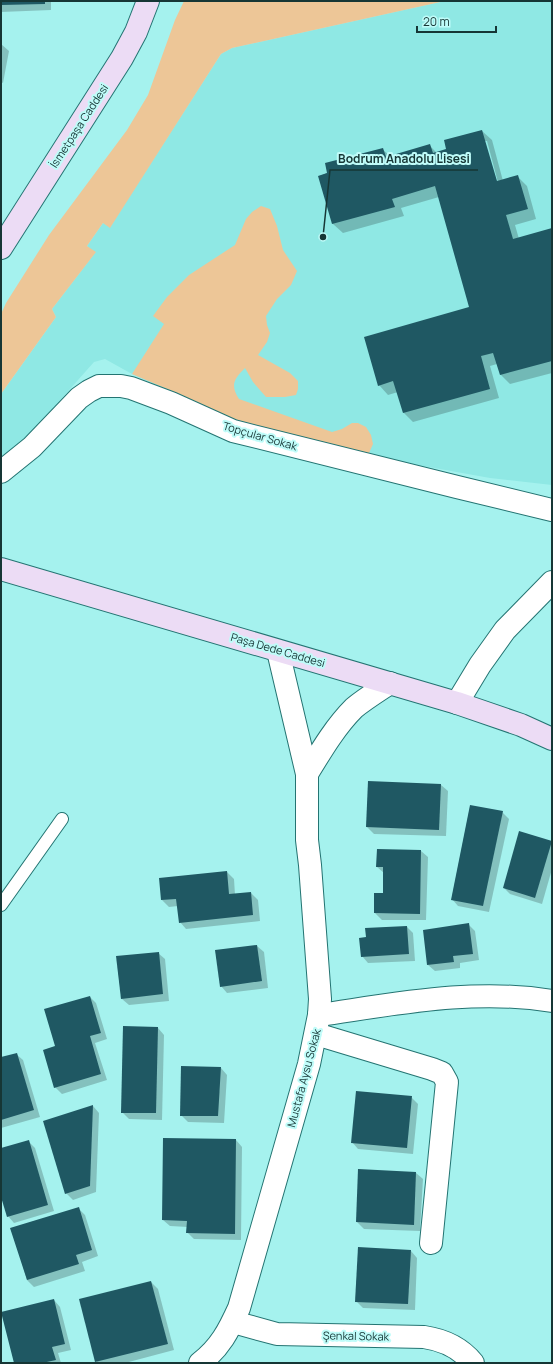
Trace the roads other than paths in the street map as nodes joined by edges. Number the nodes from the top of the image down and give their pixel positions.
1 (148, 1) edge
2 (1, 248) edge
3 (1, 472) edge
4 (552, 510) edge
5 (1, 569) edge
6 (552, 582) edge
7 (278, 650) junction
8 (390, 683) junction
9 (457, 702) junction
10 (552, 739) edge
11 (307, 774) junction
12 (62, 819) dead end
13 (1, 905) edge
14 (552, 1001) edge
15 (318, 1025) junction
16 (431, 1244) dead end
17 (233, 1322) junction
18 (207, 1360) edge
19 (473, 1363) edge

1 - 2 street, İsmetpaşa Caddesi
3 - 4 street, Topçular Sokak
5 - 7 street, Paşa Dede Caddesi
6 - 9 street
7 - 8 street, Paşa Dede Caddesi
7 - 11 street, Mustafa Aysu Sokak
8 - 9 street, Paşa Dede Caddesi
8 - 11 street
9 - 10 street, Paşa Dede Caddesi
11 - 15 street, Mustafa Aysu Sokak
12 - 13 lane
14 - 15 street
15 - 16 street
15 - 17 street, Mustafa Aysu Sokak
17 - 18 street, Mustafa Aysu Sokak
17 - 19 street, Şenkal Sokak

